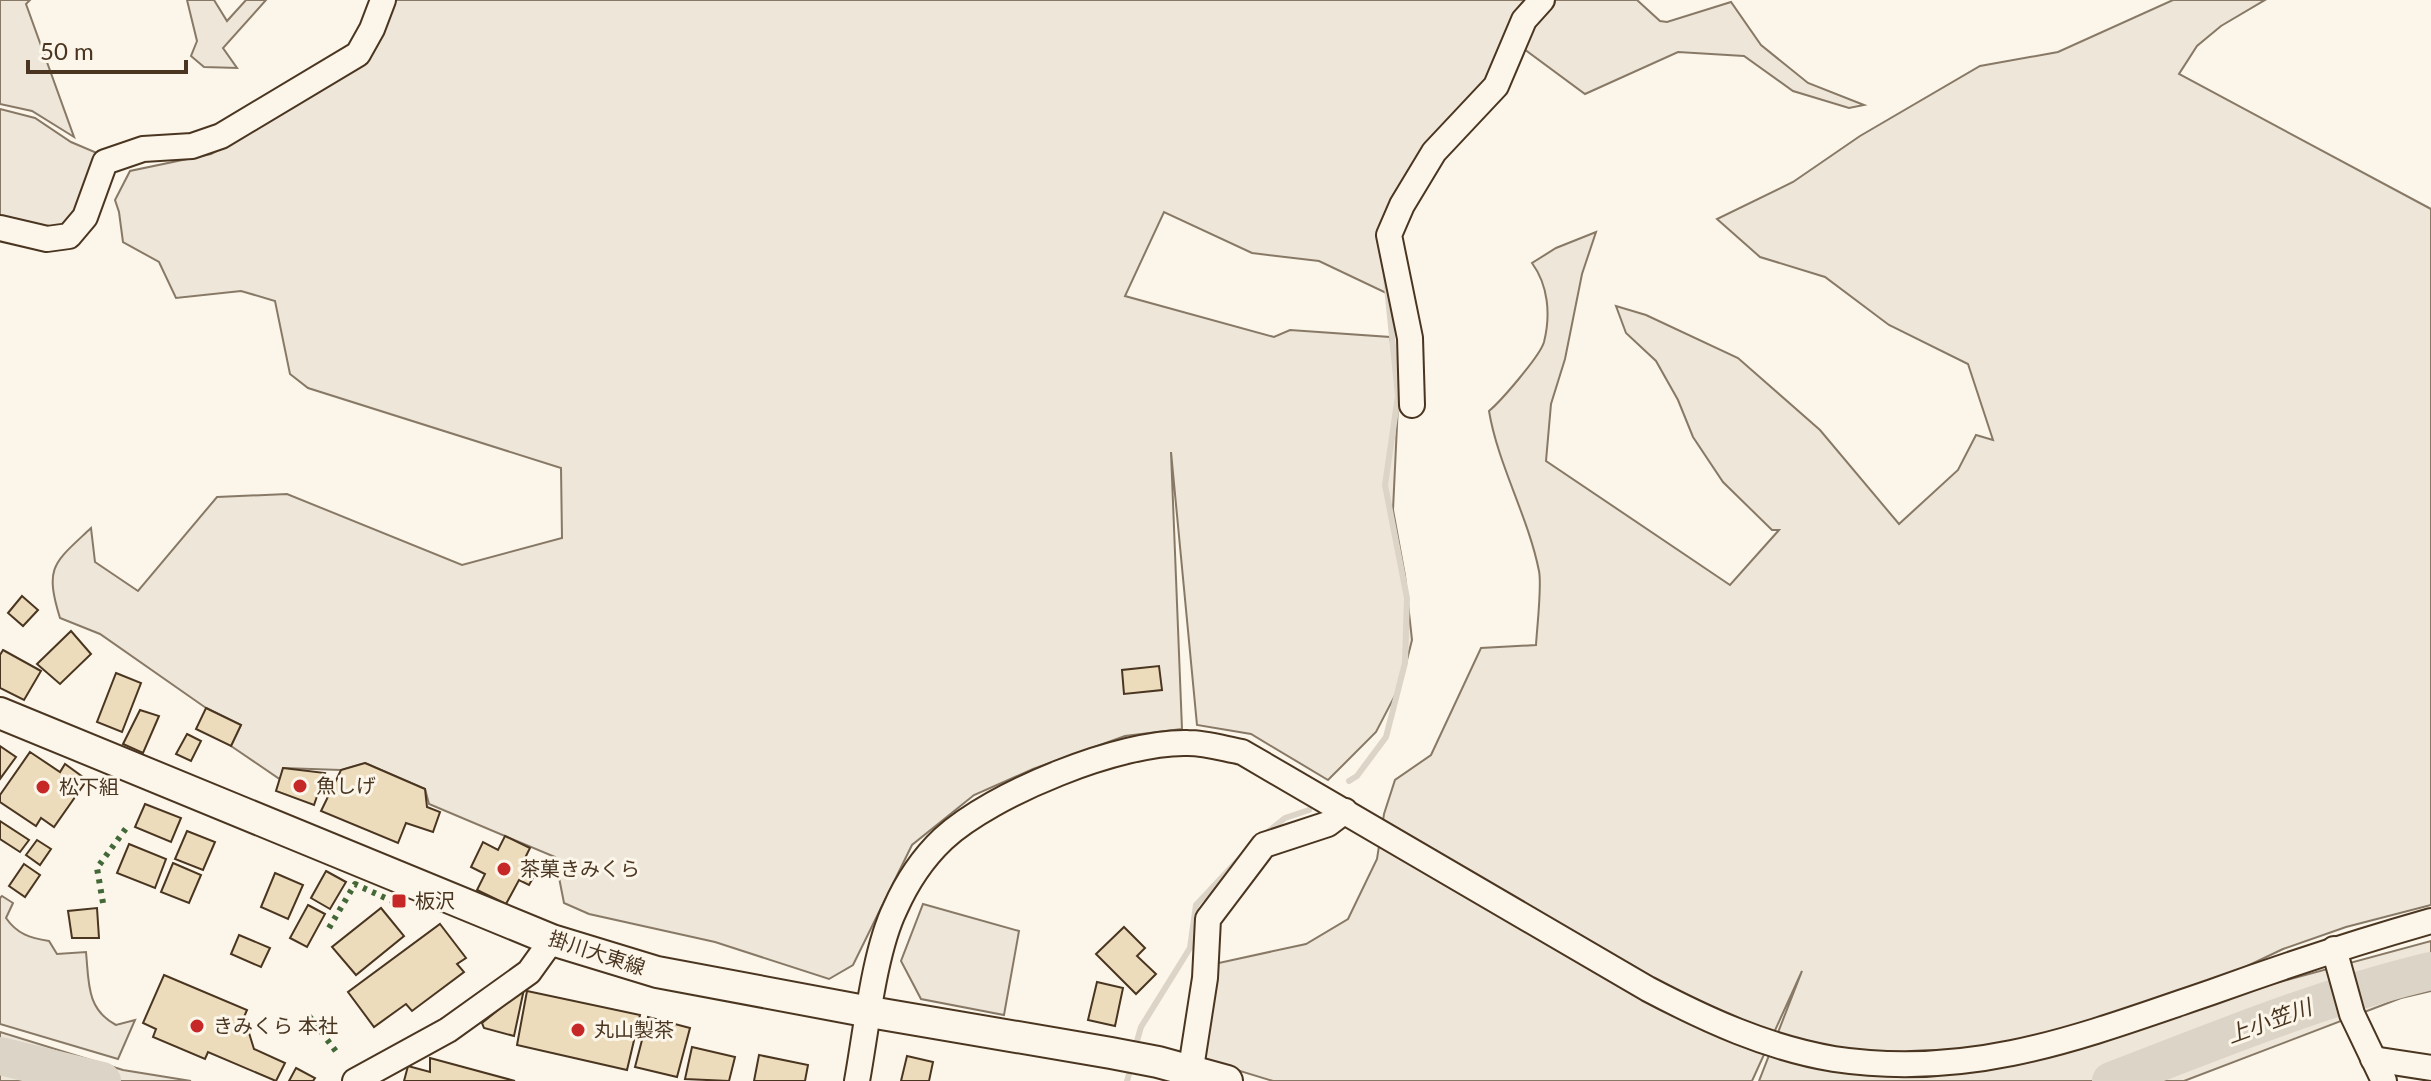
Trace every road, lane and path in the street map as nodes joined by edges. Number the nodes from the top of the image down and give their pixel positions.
1 (383, 0) edge
2 (1542, 0) edge
3 (0, 228) edge
4 (1412, 405) dead end
5 (0, 713) edge
6 (1345, 811) junction
7 (2431, 921) edge
8 (552, 940) junction
9 (2334, 949) junction
10 (870, 1012) junction
11 (2431, 1068) edge
12 (2379, 1070) edge
13 (1172, 1072) edge
14 (355, 1081) edge
15 (857, 1081) edge
16 (1227, 1081) edge

1 - 3 street
2 - 4 street
5 - 8 main road, 掛川大東線
6 - 9 street
6 - 10 street
6 - 13 street
7 - 9 street
8 - 10 main road, 掛川大東線
8 - 14 street
9 - 12 street
10 - 13 main road, 掛川大東線
10 - 15 street
11 - 12 street
13 - 16 main road, 掛川大東線

